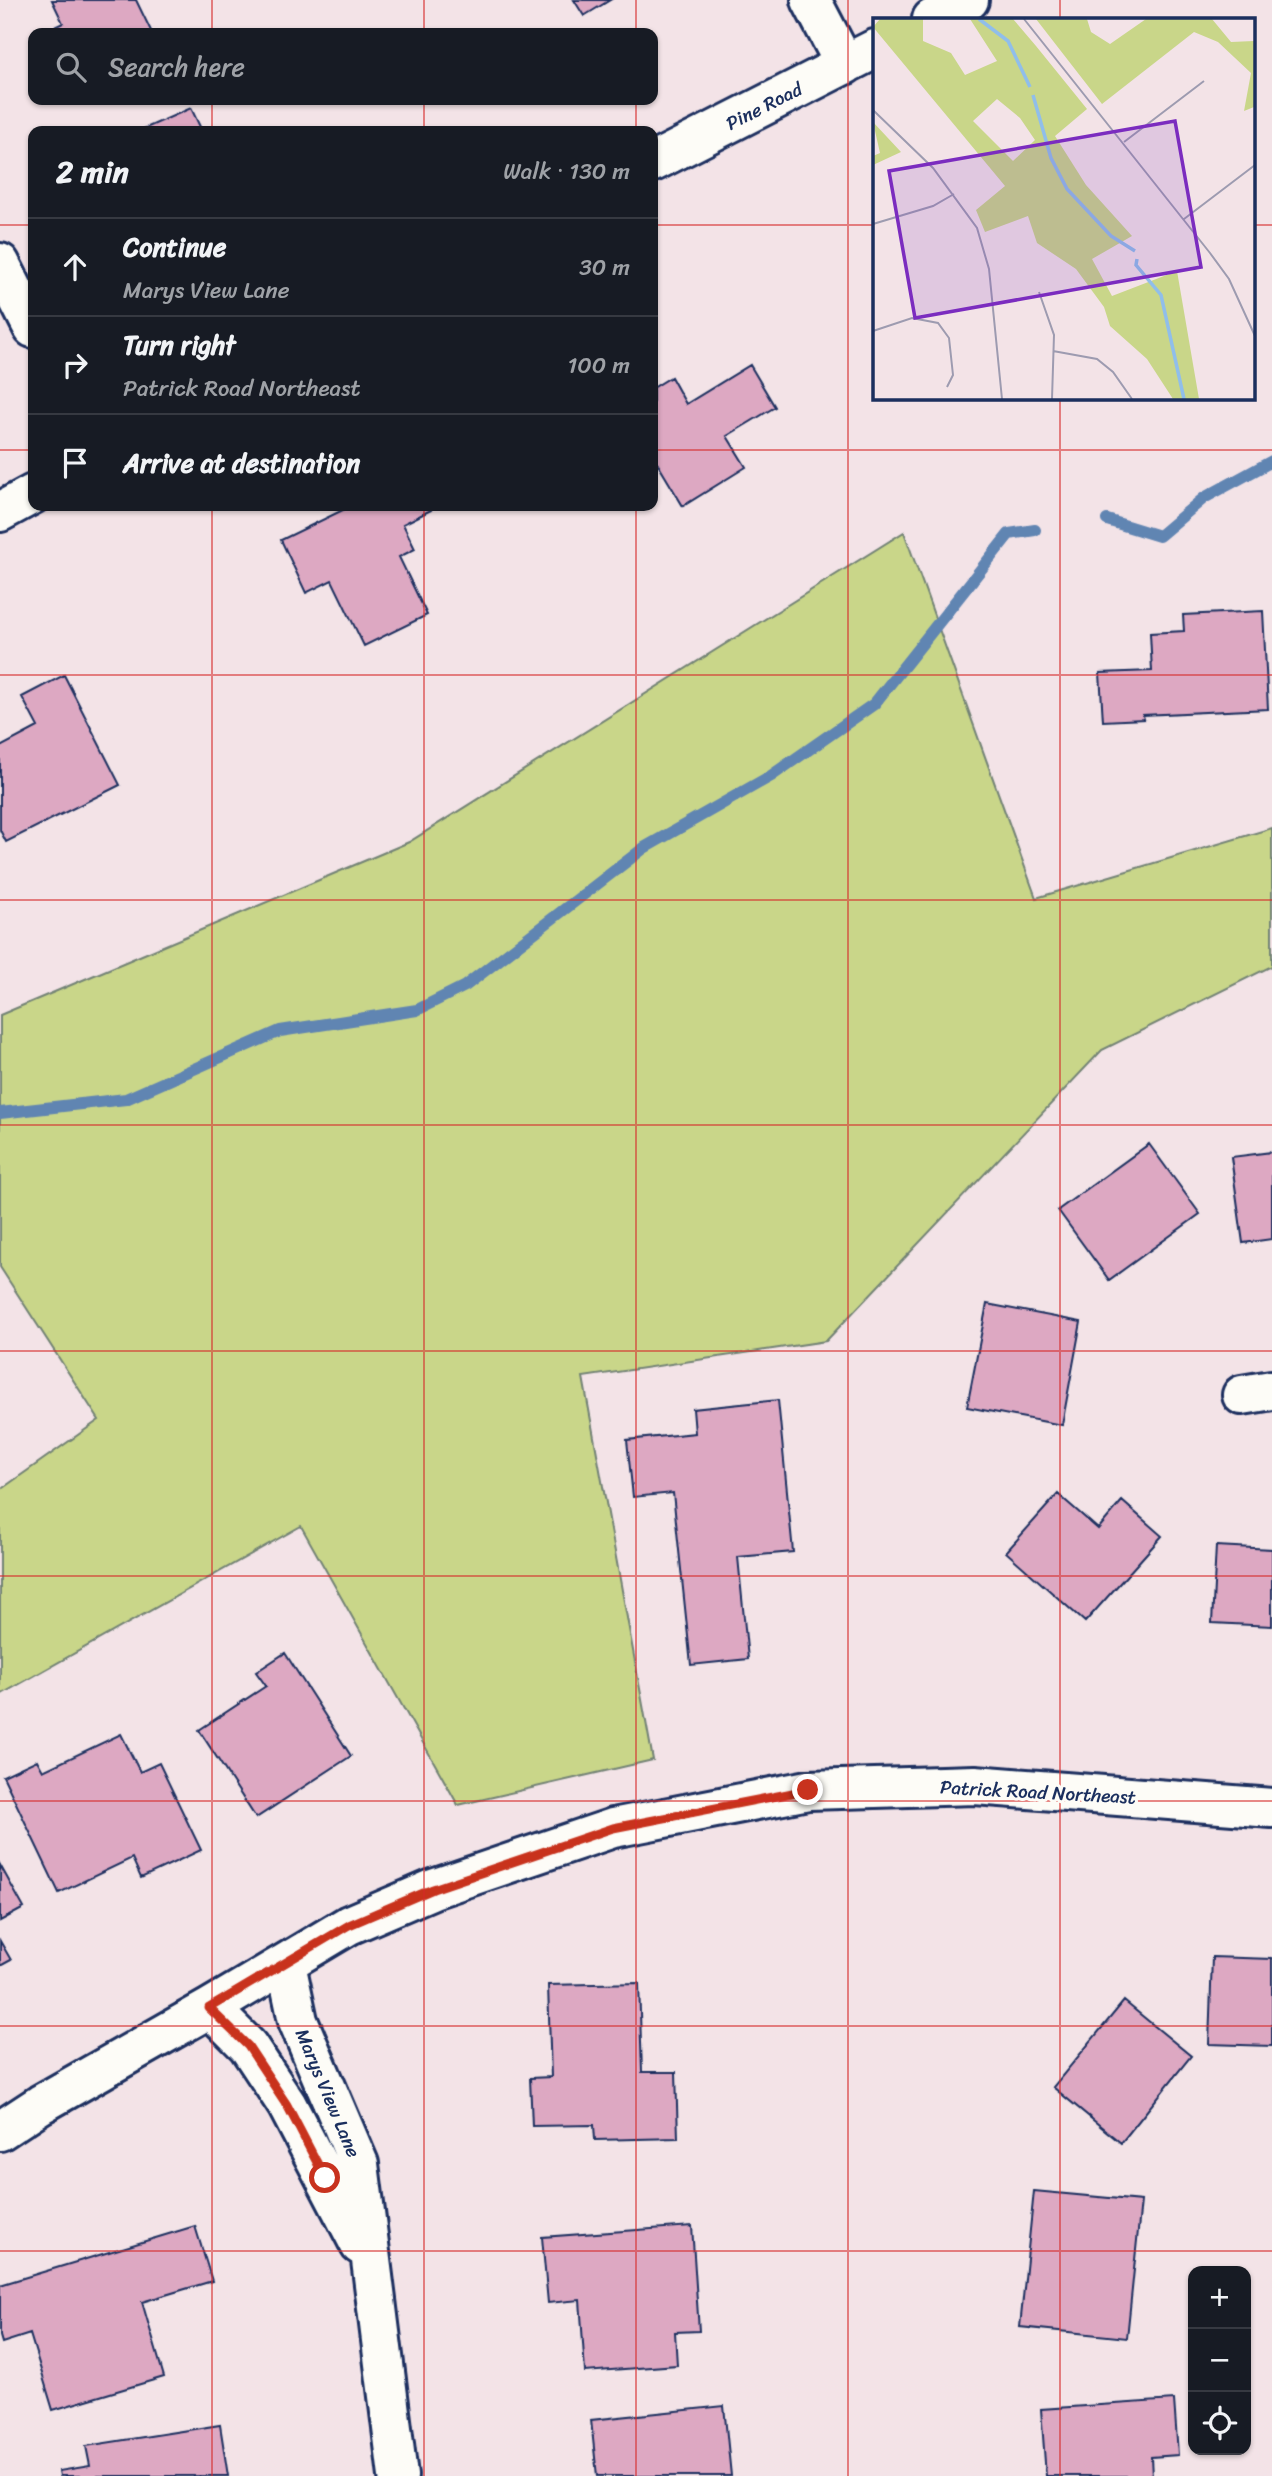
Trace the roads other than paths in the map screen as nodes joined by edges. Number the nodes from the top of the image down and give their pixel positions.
1 (811, 0) edge
2 (969, 0) edge
3 (934, 18) edge
4 (860, 57) edge
5 (658, 159) edge
6 (0, 263) edge
7 (28, 318) edge
8 (28, 497) edge
9 (0, 512) edge
10 (1272, 1808) edge
11 (286, 1964) junction
12 (209, 2008) junction
13 (0, 2131) edge
14 (371, 2265) junction
15 (398, 2476) edge

1 - 4 street
2 - 3 street
4 - 5 street, Pine Road
6 - 7 street
8 - 9 street
10 - 11 street, Patrick Road Northeast
11 - 12 street, Patrick Road Northeast
11 - 14 street, Marys View Lane
12 - 13 street, Patrick Road Northeast
12 - 14 street, Marys View Lane
14 - 15 street, Marys View Lane

